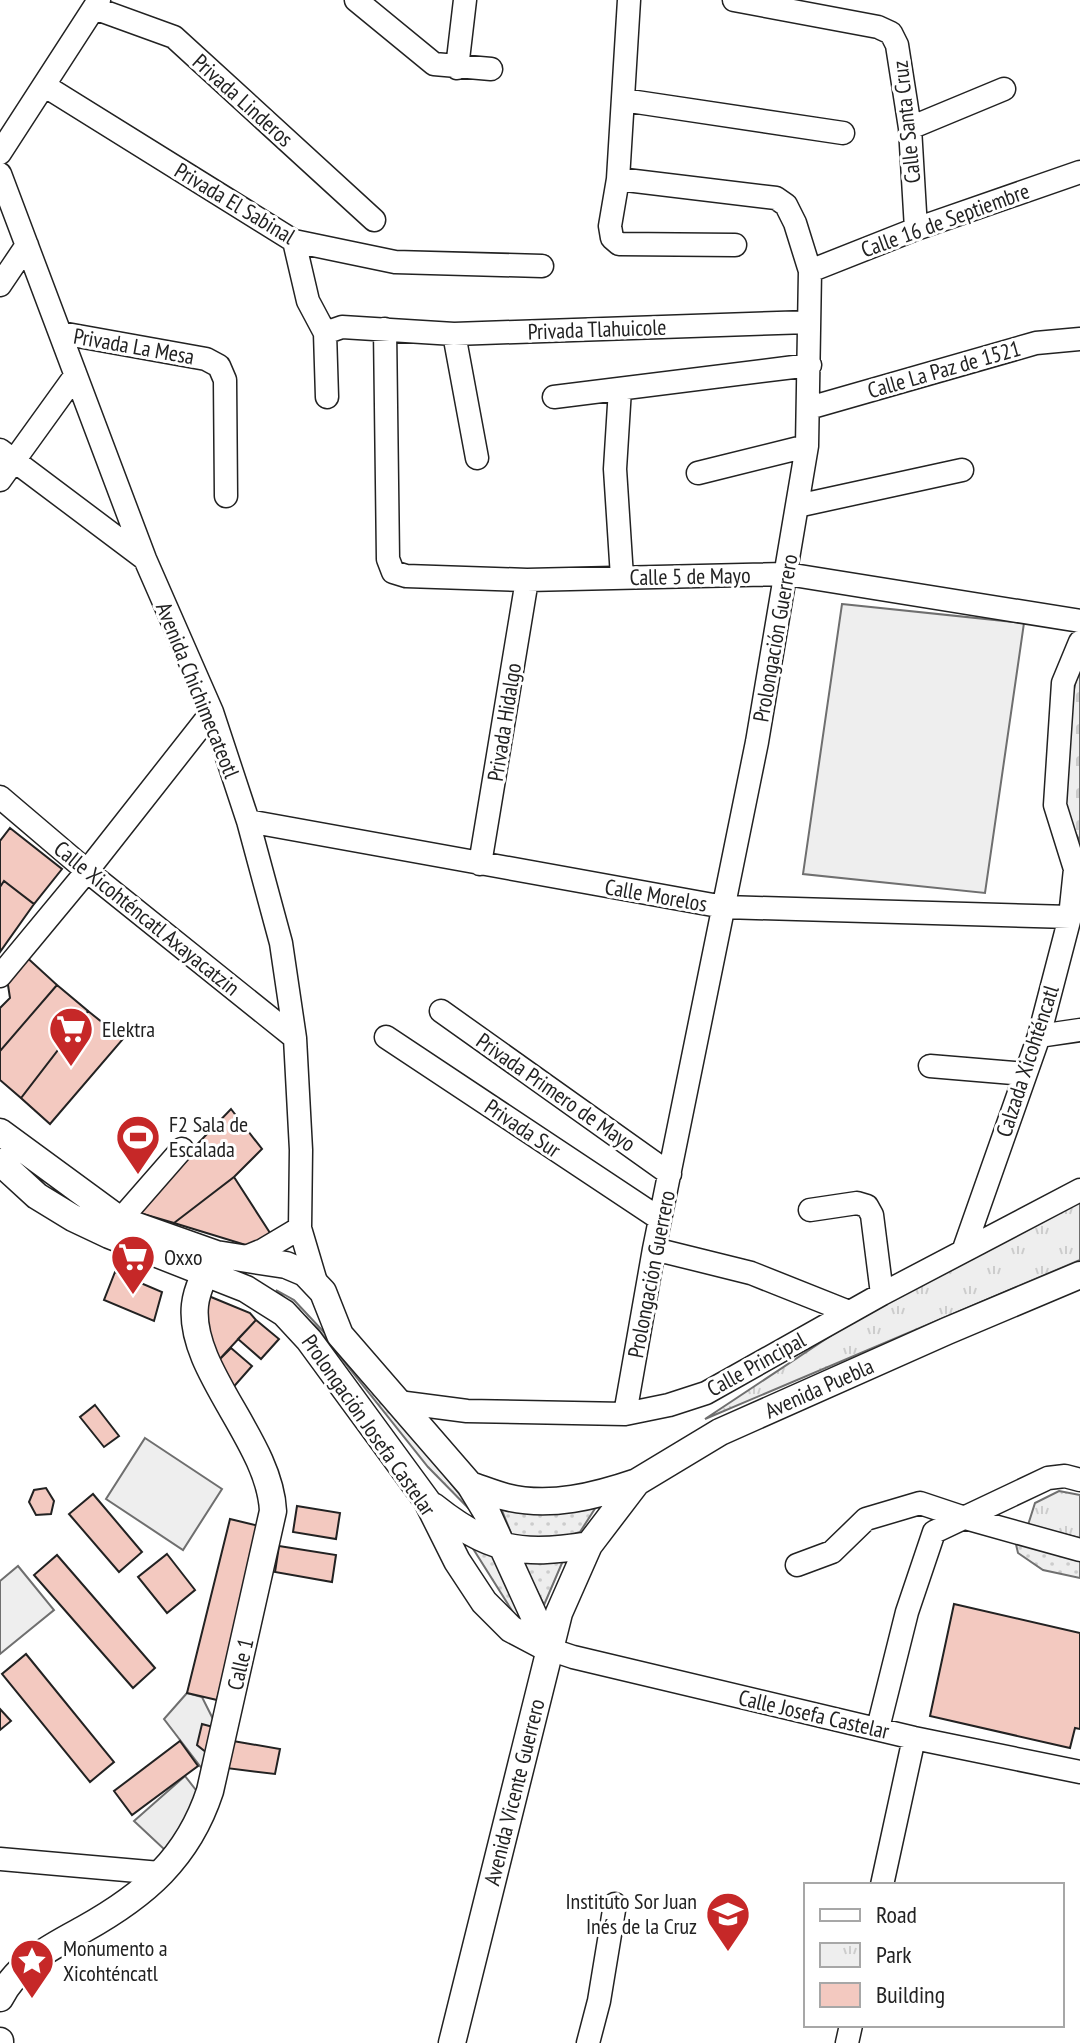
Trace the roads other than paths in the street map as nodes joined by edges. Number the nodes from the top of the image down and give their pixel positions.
1 (356, 0) edge
2 (465, 0) edge
3 (629, 0) edge
4 (734, 0) edge
5 (96, 4) edge
6 (457, 68) junction
7 (491, 69) dead end
8 (45, 86) junction
9 (1004, 89) dead end
10 (623, 100) junction
11 (910, 128) junction
12 (843, 133) dead end
13 (0, 153) edge
14 (1080, 172) edge
15 (0, 174) edge
16 (618, 179) junction
17 (374, 220) dead end
18 (916, 229) junction
19 (294, 241) junction
20 (27, 245) junction
21 (735, 245) dead end
22 (542, 266) dead end
23 (810, 271) junction
24 (0, 285) edge
25 (809, 322) junction
26 (385, 329) junction
27 (61, 333) junction
28 (325, 333) junction
29 (454, 334) junction
30 (1080, 339) edge
31 (810, 365) junction
32 (75, 376) junction
33 (620, 389) junction
34 (327, 397) dead end
35 (554, 397) dead end
36 (809, 408) junction
37 (807, 446) junction
38 (7, 456) edge
39 (477, 458) dead end
40 (962, 470) dead end
41 (698, 473) dead end
42 (0, 480) edge
43 (226, 496) dead end
44 (797, 506) junction
45 (145, 559) junction
46 (787, 574) junction
47 (622, 577) junction
48 (527, 580) junction
49 (1080, 621) edge
50 (1080, 642) edge
51 (212, 712) junction
52 (0, 797) edge
53 (248, 821) junction
54 (480, 864) junction
55 (1077, 869) edge
56 (87, 871) junction
57 (724, 907) junction
58 (1070, 917) junction
59 (0, 976) edge
60 (441, 1011) dead end
61 (1080, 1030) edge
62 (1039, 1036) junction
63 (386, 1037) dead end
64 (295, 1038) junction
65 (930, 1066) dead end
66 (1025, 1074) junction
67 (182, 1149) dead end
68 (3, 1154) edge
69 (670, 1174) junction
70 (1080, 1190) edge
71 (810, 1210) dead end
72 (660, 1219) junction
73 (120, 1220) junction
74 (300, 1228) junction
75 (654, 1249) junction
76 (964, 1249) junction
77 (221, 1263) junction
78 (1080, 1275) edge
79 (322, 1293) junction
80 (882, 1294) junction
81 (849, 1312) junction
82 (299, 1327) junction
83 (398, 1402) junction
84 (625, 1414) junction
85 (1080, 1480) edge
86 (637, 1482) junction
87 (470, 1485) junction
88 (427, 1501) junction
89 (965, 1518) junction
90 (589, 1545) junction
91 (503, 1548) junction
92 (1080, 1550) edge
93 (797, 1565) dead end
94 (549, 1649) junction
95 (878, 1728) junction
96 (914, 1738) junction
97 (1080, 1772) edge
98 (0, 1859) edge
99 (160, 1873) junction
100 (882, 1883) edge
101 (615, 1904) dead end
102 (0, 1998) edge
103 (452, 2043) edge
104 (588, 2043) edge

1 - 6 street
2 - 6 street
3 - 10 street
4 - 11 street, Calle Santa Cruz
5 - 8 street
5 - 17 street, Privada Linderos
6 - 7 street
8 - 13 street
8 - 19 street, Privada El Sabinal
9 - 11 street
10 - 12 street
10 - 16 street
11 - 18 street, Calle Santa Cruz
14 - 18 street, Calle 16 de Septiembre
15 - 20 street, Avenida Chichimecateotl
16 - 21 street
16 - 23 street, Prolongación Guerrero
18 - 23 street, Calle 16 de Septiembre
19 - 22 street, Privada El Sabinal
19 - 28 street
20 - 24 street
20 - 27 street, Avenida Chichimecateotl
23 - 25 street, Prolongación Guerrero
25 - 29 street, Privada Tlahuicole
25 - 31 street, Prolongación Guerrero
26 - 28 street, Privada Tlahuicole
26 - 29 street, Privada Tlahuicole
26 - 48 street, Calle 5 de Mayo
27 - 32 street, Avenida Chichimecateotl
27 - 43 street, Privada La Mesa
28 - 34 street
29 - 39 street
30 - 36 street, Calle La Paz de 1521
31 - 33 street
31 - 36 street, Prolongación Guerrero
32 - 38 street
32 - 45 street, Avenida Chichimecateotl
33 - 35 street
33 - 47 street
36 - 37 street, Prolongación Guerrero
37 - 41 street
37 - 44 street, Prolongación Guerrero
38 - 42 street
38 - 45 street
40 - 44 street
44 - 46 street, Prolongación Guerrero
45 - 51 street, Avenida Chichimecateotl
46 - 47 street, Calle 5 de Mayo
46 - 49 street, Calle 5 de Mayo
46 - 57 street, Prolongación Guerrero
47 - 48 street, Calle 5 de Mayo
48 - 54 street, Privada Hidalgo
50 - 55 street
51 - 53 street, Avenida Chichimecateotl
51 - 56 street
52 - 56 street, Calle Xicohténcatl Axayacatzin
53 - 54 street, Calle Morelos
53 - 64 street, Avenida Chichimecateotl
54 - 57 street, Calle Morelos
55 - 58 street, Calzada Xicohténcatl
56 - 59 street
56 - 64 street, Calle Xicohténcatl Axayacatzin
57 - 58 street, Calle Morelos
57 - 69 street, Prolongación Guerrero
58 - 62 street, Calzada Xicohténcatl
60 - 69 street, Privada Primero de Mayo
61 - 62 street
62 - 66 street, Calzada Xicohténcatl
63 - 72 street, Privada Sur
64 - 74 street, Avenida Chichimecateotl
65 - 66 street
66 - 76 street, Calzada Xicohténcatl
67 - 73 street
68 - 73 main road, Prolongación Josefa Castelar
68 - 77 main road, Prolongación Josefa Castelar
69 - 72 street, Prolongación Guerrero
70 - 76 street, Calle Principal
71 - 80 street
72 - 75 street, Prolongación Guerrero
73 - 77 main road, Prolongación Josefa Castelar
74 - 77 street
74 - 79 street, Avenida Chichimecateotl
75 - 81 street
75 - 84 street, Prolongación Guerrero
76 - 80 street, Calle Principal
77 - 79 main road, Prolongación Josefa Castelar
77 - 82 main road, Prolongación Josefa Castelar
77 - 99 main road, Calle 1
78 - 86 main road, Avenida Puebla
79 - 82 main road
79 - 83 main road, Prolongación Josefa Castelar
80 - 81 street, Calle Principal
81 - 84 street, Calle Principal
82 - 88 main road, Prolongación Josefa Castelar
83 - 84 street, Calle Principal
83 - 87 main road, Prolongación Josefa Castelar
85 - 89 street
86 - 87 main road
86 - 90 main road, Avenida Puebla
87 - 91 main road, Prolongación Josefa Castelar
88 - 91 main road
88 - 94 main road, Prolongación Josefa Castelar
89 - 92 street
89 - 93 street
89 - 95 street
90 - 91 main road
90 - 94 main road, Avenida Vicente Guerrero
91 - 94 main road, Prolongación Josefa Castelar
94 - 95 street, Calle Josefa Castelar
94 - 103 main road, Avenida Vicente Guerrero
95 - 96 street, Calle Josefa Castelar
96 - 97 street, Calle Josefa Castelar
96 - 100 street
98 - 99 street
99 - 102 main road, Calle 1
101 - 104 street

